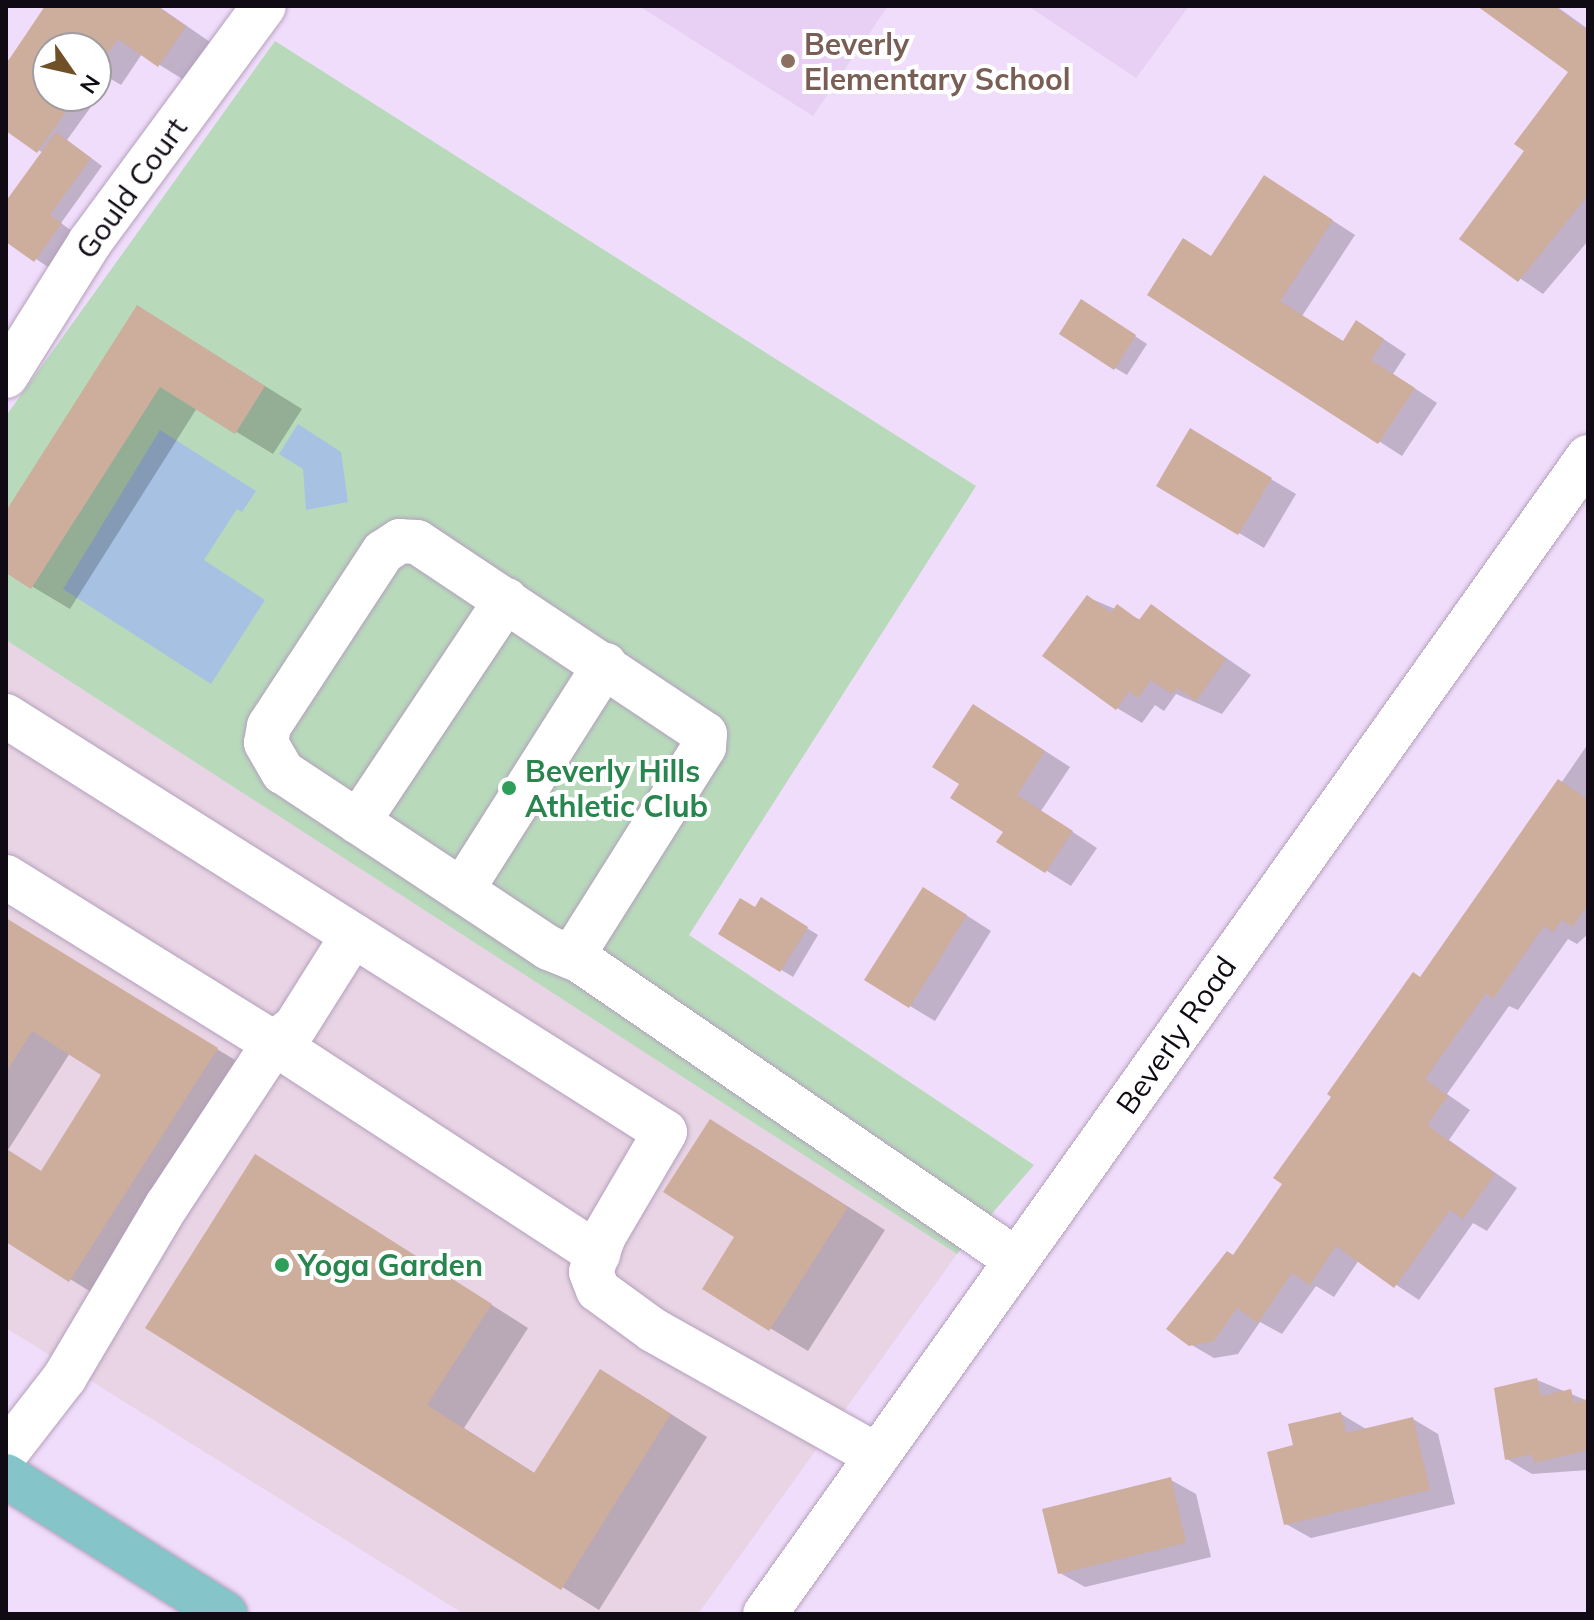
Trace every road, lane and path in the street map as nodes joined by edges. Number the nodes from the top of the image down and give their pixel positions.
1 (264, 6) edge
2 (6, 376) edge
3 (1588, 457) edge
4 (506, 600) junction
5 (605, 665) junction
6 (6, 716) edge
7 (358, 822) junction
8 (6, 877) edge
9 (462, 890) junction
10 (353, 935) junction
11 (579, 960) junction
12 (274, 1043) junction
13 (598, 1254) junction
14 (1015, 1259) junction
15 (6, 1453) edge
16 (876, 1455) junction
17 (6, 1476) edge
18 (225, 1614) edge
19 (765, 1614) edge

1 - 2 street, Gould Court
3 - 14 street, Beverly Road
4 - 5 street
4 - 7 street
4 - 7 street
5 - 9 street
5 - 11 street
6 - 10 street
7 - 9 street
8 - 12 street
9 - 11 street
10 - 12 street
10 - 13 street
11 - 14 street
12 - 13 street
12 - 15 street
13 - 16 street
14 - 16 street, Beverly Road
16 - 19 street, Beverly Road
17 - 18 main road

